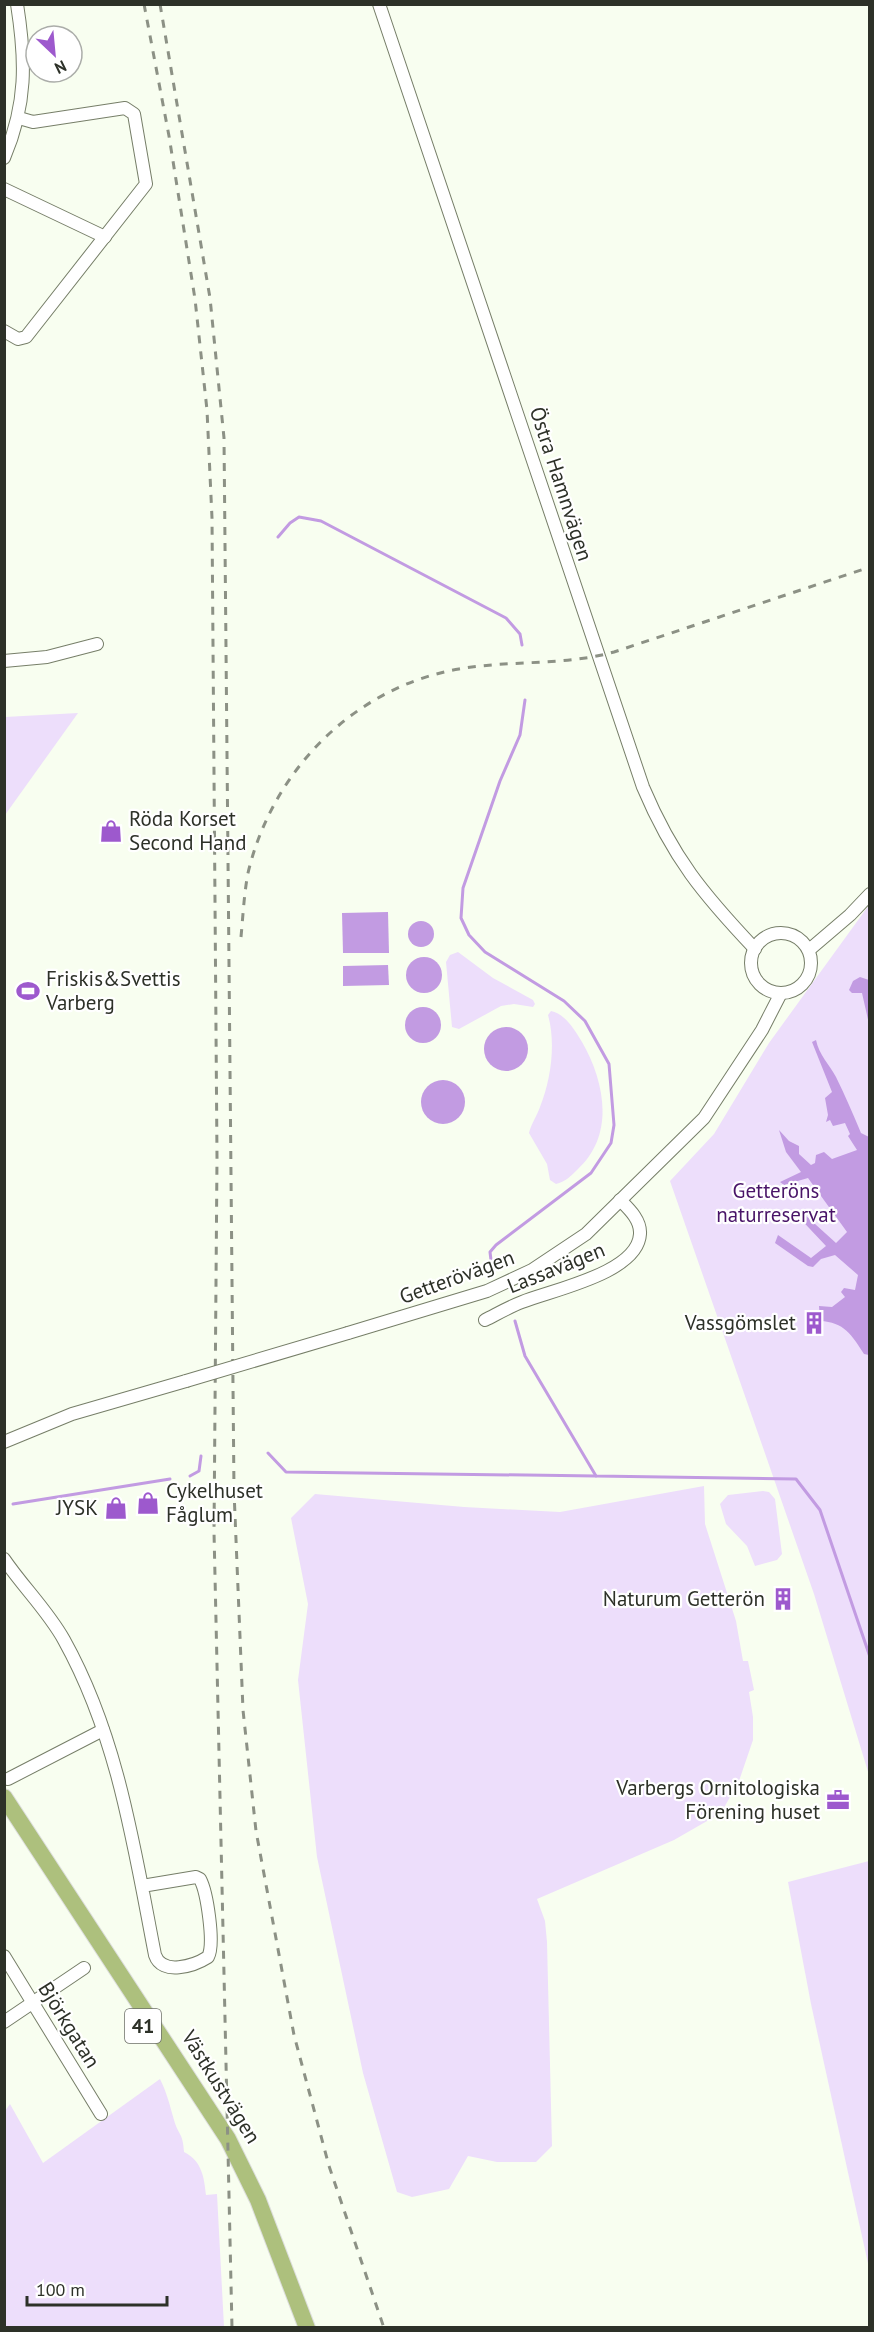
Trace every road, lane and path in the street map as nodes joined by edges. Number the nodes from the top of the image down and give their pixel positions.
1 (17, 4) edge
2 (380, 4) edge
3 (19, 118) junction
4 (4, 158) edge
5 (4, 189) edge
6 (105, 237) junction
7 (4, 331) edge
8 (97, 644) dead end
9 (4, 661) edge
10 (870, 894) edge
11 (755, 949) junction
12 (809, 950) junction
13 (781, 993) junction
14 (620, 1200) junction
15 (485, 1320) dead end
16 (34, 1430) junction
17 (4, 1442) edge
18 (4, 1450) edge
19 (4, 1559) edge
20 (103, 1730) junction
21 (8, 1779) dead end
22 (4, 1797) edge
23 (4, 1816) edge
24 (142, 1886) junction
25 (4, 1956) edge
26 (84, 1968) dead end
27 (32, 2003) junction
28 (4, 2022) edge
29 (101, 2114) dead end
30 (296, 2328) edge
31 (308, 2328) edge

1 - 3 street
2 - 11 street, Östra Hamnvägen
3 - 4 street
3 - 6 street
5 - 6 street
6 - 7 street
8 - 9 street
10 - 12 street
11 - 12 street
11 - 13 street
12 - 13 street
13 - 14 street, Getterövägen
14 - 15 street, Lassavägen
14 - 16 street, Getterövägen, bridge
16 - 17 street, Getterövägen
16 - 18 street, Getterövägen
19 - 20 street
20 - 21 street
20 - 24 street
22 - 31 main road, Västkustvägen / 41
23 - 30 main road, Västkustvägen / 41
24 - 24 street
25 - 27 street, Björkgatan
26 - 27 street
27 - 28 street
27 - 29 street, Björkgatan

